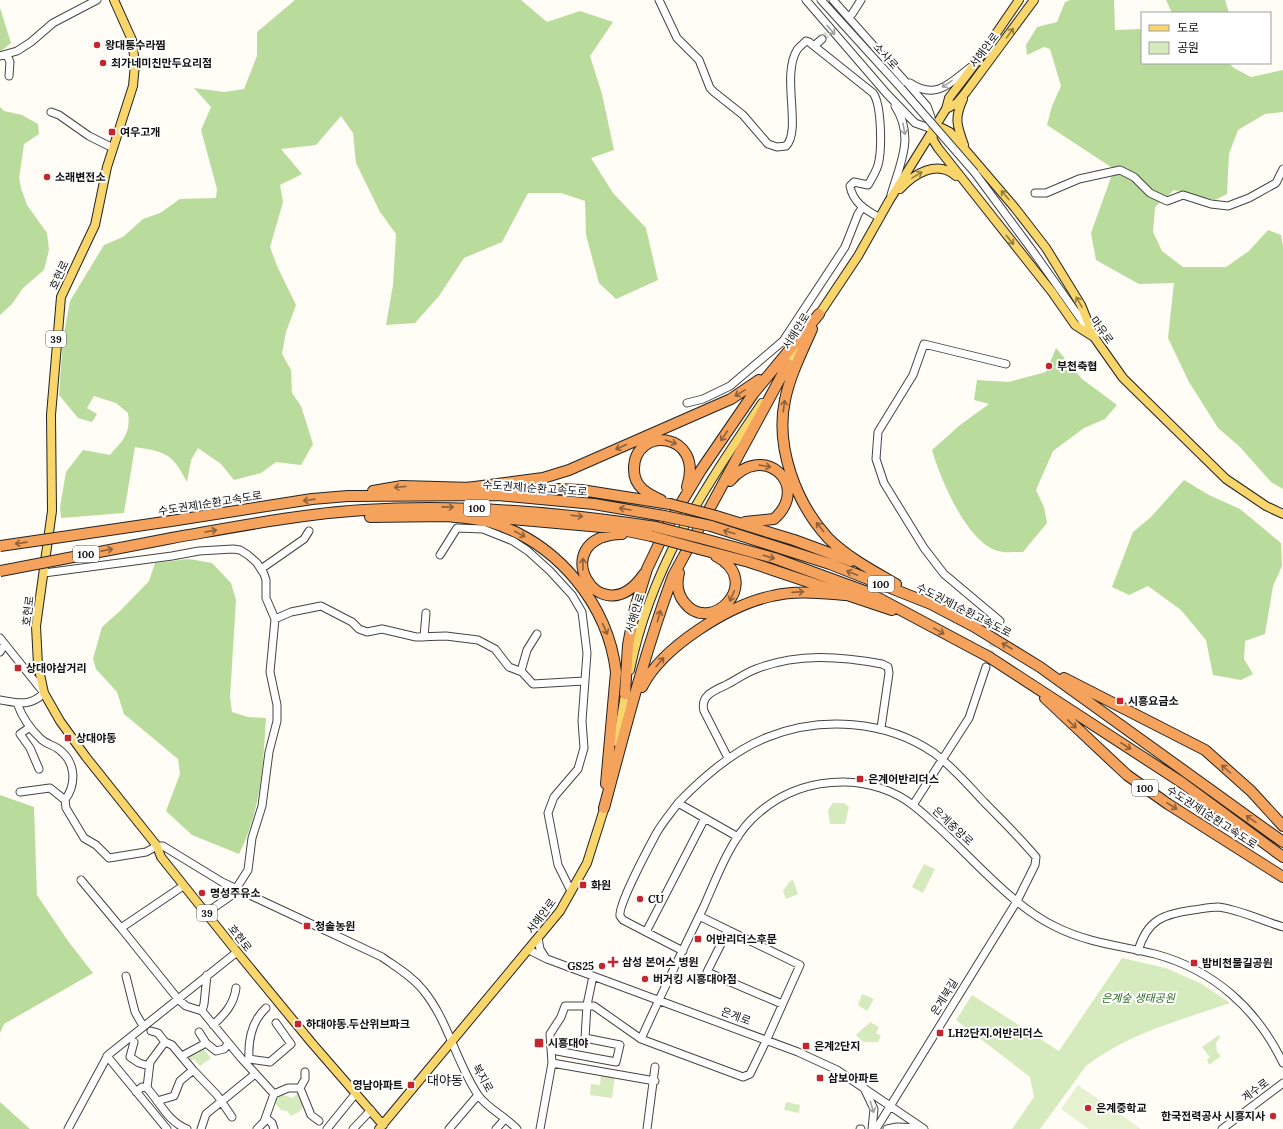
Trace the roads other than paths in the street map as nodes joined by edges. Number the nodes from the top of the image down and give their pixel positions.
1 (97, 0) edge
2 (114, 0) edge
3 (659, 0) edge
4 (806, 0) edge
5 (821, 0) edge
6 (860, 0) edge
7 (1019, 0) edge
8 (1034, 0) edge
9 (835, 1) edge
10 (83, 2) edge
11 (852, 14) tunnel mouth
12 (822, 39) tunnel mouth
13 (814, 46) junction
14 (4, 55) edge
15 (978, 60) junction
16 (9, 76) dead end
17 (905, 80) junction
18 (966, 92) junction
19 (887, 94) junction
20 (946, 109) junction
21 (51, 112) dead end
22 (934, 128) junction
23 (113, 148) junction
24 (966, 150) junction
25 (1283, 169) edge
26 (1034, 193) dead end
27 (889, 201) junction
28 (979, 201) junction
29 (862, 208) junction
30 (880, 218) junction
31 (819, 314) junction
32 (1094, 338) junction
33 (790, 350) junction
34 (788, 364) junction
35 (1006, 364) dead end
36 (687, 403) dead end
37 (467, 488) junction
38 (348, 496) junction
39 (683, 498) junction
40 (714, 502) junction
41 (670, 504) junction
42 (1283, 514) edge
43 (442, 515) junction
44 (297, 518) junction
45 (738, 522) junction
46 (309, 531) dead end
47 (650, 533) junction
48 (0, 546) edge
49 (699, 549) junction
50 (440, 555) dead end
51 (683, 557) junction
52 (260, 568) junction
53 (647, 569) junction
54 (0, 571) edge
55 (44, 573) junction
56 (883, 577) junction
57 (845, 595) junction
58 (931, 604) junction
59 (426, 613) dead end
60 (275, 619) junction
61 (918, 619) junction
62 (998, 626) dead end
63 (537, 634) dead end
64 (424, 637) junction
65 (2, 641) edge
66 (0, 652) edge
67 (986, 667) tunnel mouth
68 (1040, 667) junction
69 (521, 671) junction
70 (1023, 678) junction
71 (584, 681) junction
72 (44, 693) junction
73 (625, 694) junction
74 (0, 700) edge
75 (17, 703) junction
76 (628, 720) junction
77 (30, 727) junction
78 (881, 728) junction
79 (728, 758) junction
80 (943, 761) junction
81 (38, 769) dead end
82 (20, 792) dead end
83 (65, 800) junction
84 (678, 803) junction
85 (913, 805) junction
86 (604, 808) junction
87 (705, 818) junction
88 (1283, 826) edge
89 (738, 837) junction
90 (1283, 842) edge
91 (156, 846) junction
92 (1283, 858) edge
93 (1283, 877) edge
94 (81, 880) dead end
95 (183, 886) junction
96 (236, 888) junction
97 (571, 891) junction
98 (1017, 900) junction
99 (206, 913) junction
100 (699, 916) junction
101 (1283, 927) edge
102 (121, 928) junction
103 (728, 930) junction
104 (646, 932) junction
105 (538, 938) junction
106 (529, 950) junction
107 (683, 951) junction
108 (1138, 951) junction
109 (237, 952) junction
110 (547, 959) junction
111 (208, 975) junction
112 (126, 976) dead end
113 (593, 976) junction
114 (236, 988) dead end
115 (178, 999) junction
116 (659, 999) junction
117 (782, 1004) junction
118 (587, 1005) junction
119 (266, 1008) dead end
120 (202, 1011) junction
121 (276, 1023) dead end
122 (212, 1025) junction
123 (143, 1026) junction
124 (151, 1031) dead end
125 (199, 1032) dead end
126 (641, 1039) junction
127 (452, 1040) junction
128 (768, 1040) junction
129 (134, 1042) dead end
130 (165, 1042) junction
131 (206, 1043) junction
132 (228, 1044) junction
133 (557, 1052) dead end
134 (107, 1056) junction
135 (182, 1056) junction
136 (247, 1061) junction
137 (552, 1063) junction
138 (1283, 1064) edge
139 (149, 1066) junction
140 (656, 1067) dead end
141 (193, 1070) junction
142 (305, 1072) dead end
143 (255, 1074) junction
144 (655, 1081) junction
145 (1283, 1083) edge
146 (863, 1086) junction
147 (147, 1088) junction
148 (300, 1088) junction
149 (136, 1092) junction
150 (356, 1093) junction
151 (274, 1094) junction
152 (478, 1094) junction
153 (157, 1101) junction
154 (222, 1101) junction
155 (890, 1105) junction
156 (372, 1110) junction
157 (232, 1117) dead end
158 (266, 1118) junction
159 (505, 1119) junction
160 (319, 1121) dead end
161 (382, 1128) edge
162 (923, 1128) edge
163 (68, 1129) edge
164 (167, 1129) edge
165 (187, 1129) edge
166 (201, 1129) edge
167 (257, 1129) edge
168 (274, 1129) edge
169 (327, 1129) edge
170 (353, 1129) edge
171 (449, 1129) edge
172 (496, 1129) edge
173 (517, 1129) edge
174 (540, 1129) edge
175 (647, 1129) edge
176 (872, 1129) edge
177 (876, 1129) edge
178 (887, 1129) edge
179 (1222, 1129) edge

1 - 10 street
2 - 23 main road, 호현로 / 39
3 - 13 street
4 -> 19 street
5 - 22 street, 소사로, bridge
6 - 11 street
7 - 15 main road, 서해안로
18 -> 8 main road, 서해안로
9 - 17 street
10 - 14 street
12 - 13 street
13 - 29 street
14 - 16 street
15 -> 17 street
15 - 20 main road, 서해안로
17 - 22 street
18 - 20 main road, 서해안로
18 - 24 main road
19 - 22 street
19 -> 27 street
20 - 22 main road, 서해안로
21 - 23 street
22 - 24 main road
22 - 27 main road, 서해안로
22 - 28 main road
22 - 32 street, 마유로, bridge
23 - 55 main road, 호현로 / 39
32 -> 24 main road
25 - 26 street
27 -> 28 main road
27 - 30 main road, 서해안로
28 -> 32 main road
29 - 30 street
29 - 36 street
30 - 31 main road, 서해안로
31 - 33 highway
31 - 34 main road, 서해안로
56 -> 31 highway
32 - 42 main road, 마유로
33 -> 37 highway
33 -> 39 highway
34 - 40 highway
34 - 73 main road, 서해안로
35 - 62 street
37 -> 38 highway
37 - 41 highway
38 -> 48 highway, 수도권제1순환고속도로 / 100, bridge
58 -> 38 highway, 수도권제1순환고속도로 / 100, bridge
41 -> 39 highway
39 - 53 highway
40 -> 45 highway
40 - 51 highway
41 - 45 highway, bridge
43 - 44 highway
43 - 47 highway
43 -> 86 highway
44 -> 47 highway, 수도권제1순환고속도로 / 100
54 -> 44 highway, 수도권제1순환고속도로 / 100, bridge
45 - 56 highway
46 - 52 street
47 - 49 highway, bridge
53 -> 47 highway
47 -> 61 highway, 수도권제1순환고속도로 / 100, bridge
49 -> 51 highway
49 - 57 highway
50 - 71 street
76 -> 51 highway
52 - 55 street
52 - 60 street
53 - 73 highway
55 - 72 main road, 호현로 / 39
56 - 58 highway
57 - 61 highway
76 -> 57 highway
68 -> 58 highway, 수도권제1순환고속도로 / 100
59 - 64 street
60 - 64 street
60 - 96 street
61 -> 70 highway, 수도권제1순환고속도로 / 100
63 - 69 street
64 - 69 street
65 - 66 street
65 - 72 street
67 - 80 street
88 -> 68 highway, 수도권제1순환고속도로 / 100
90 -> 68 highway, 수도권제1순환고속도로 / 100
69 - 71 street
70 -> 92 highway, 수도권제1순환고속도로 / 100
70 -> 93 highway, 수도권제1순환고속도로 / 100
71 - 97 street
72 - 75 street
72 - 91 main road, 호현로 / 39
73 - 86 main road, 서해안로
74 - 75 street
75 - 77 street
76 - 86 highway
77 - 81 street
77 - 83 street
78 - 79 street
78 - 79 street
78 - 80 street
79 - 84 street
80 - 85 street
80 - 98 street, 은계북길
82 - 83 street
83 - 91 street
84 - 87 street
84 - 104 street
85 - 89 street, 은계중앙로
85 - 98 street, 은계중앙로
86 - 97 main road, 서해안로
87 - 89 street
87 - 104 street
89 - 100 street, 은계중앙로
91 - 95 main road, 호현로 / 39
91 - 96 street, 복지로
94 - 102 street
95 - 99 main road, 호현로 / 39
95 - 102 street
96 - 99 street
96 - 127 street, 복지로
97 - 105 main road, 서해안로
98 - 108 street, 은계중앙로
98 - 155 street, 은계북길
99 - 109 main road, 호현로 / 39
100 - 103 street
100 - 107 street, 은계중앙로
101 - 108 street
102 - 115 street
103 - 117 street
103 - 117 street
104 - 107 street
105 - 106 main road, 서해안로
105 - 110 street
106 - 110 street, 은계로
106 - 127 main road, 서해안로
107 - 116 street, 은계중앙로
108 - 138 street, 은계중앙로
109 - 111 street
109 - 150 main road, 호현로 / 39
110 - 113 street, 은계로
111 - 115 street
111 - 120 street
112 - 123 street
113 - 116 street, 은계로
113 - 118 street
114 - 122 street
115 - 120 street
115 - 123 street
116 - 126 street, 은계중앙로
116 - 128 street, 은계로
117 - 128 street
118 - 126 street
118 - 133 street
118 - 137 street
119 - 136 street
120 - 122 street
121 - 136 street
122 - 132 street
123 - 134 street
124 - 130 street
125 - 131 street
126 - 128 street
127 - 152 street, 복지로
127 - 161 main road, 서해안로
128 - 146 street, 은계로
129 - 139 street
130 - 135 street
130 - 139 street
131 - 132 street
131 - 135 street
132 - 136 street
134 - 149 street
134 - 163 street
135 - 141 street
136 - 143 street
137 - 144 street
137 - 174 street
139 - 147 street
140 - 144 street
141 - 153 street
141 - 154 street
142 - 148 street
143 - 151 street
143 - 154 street
144 - 175 street
145 - 179 street, 계수로
146 - 155 street, 은계로
146 -> 176 street
147 - 149 street
147 - 153 street
148 - 151 street
148 - 160 street
149 - 164 street
150 - 156 main road, 호현로 / 39
150 - 169 street
151 - 158 street
152 - 159 street, 복지로
152 - 171 street
153 - 165 street
154 - 157 street
154 - 166 street
155 - 162 street, 은계로
155 - 177 street, 은계북길
156 - 161 main road, 호현로 / 39
156 - 170 street
158 - 167 street
158 - 168 street
159 - 172 street
159 - 173 street, 복지로
162 - 178 street

